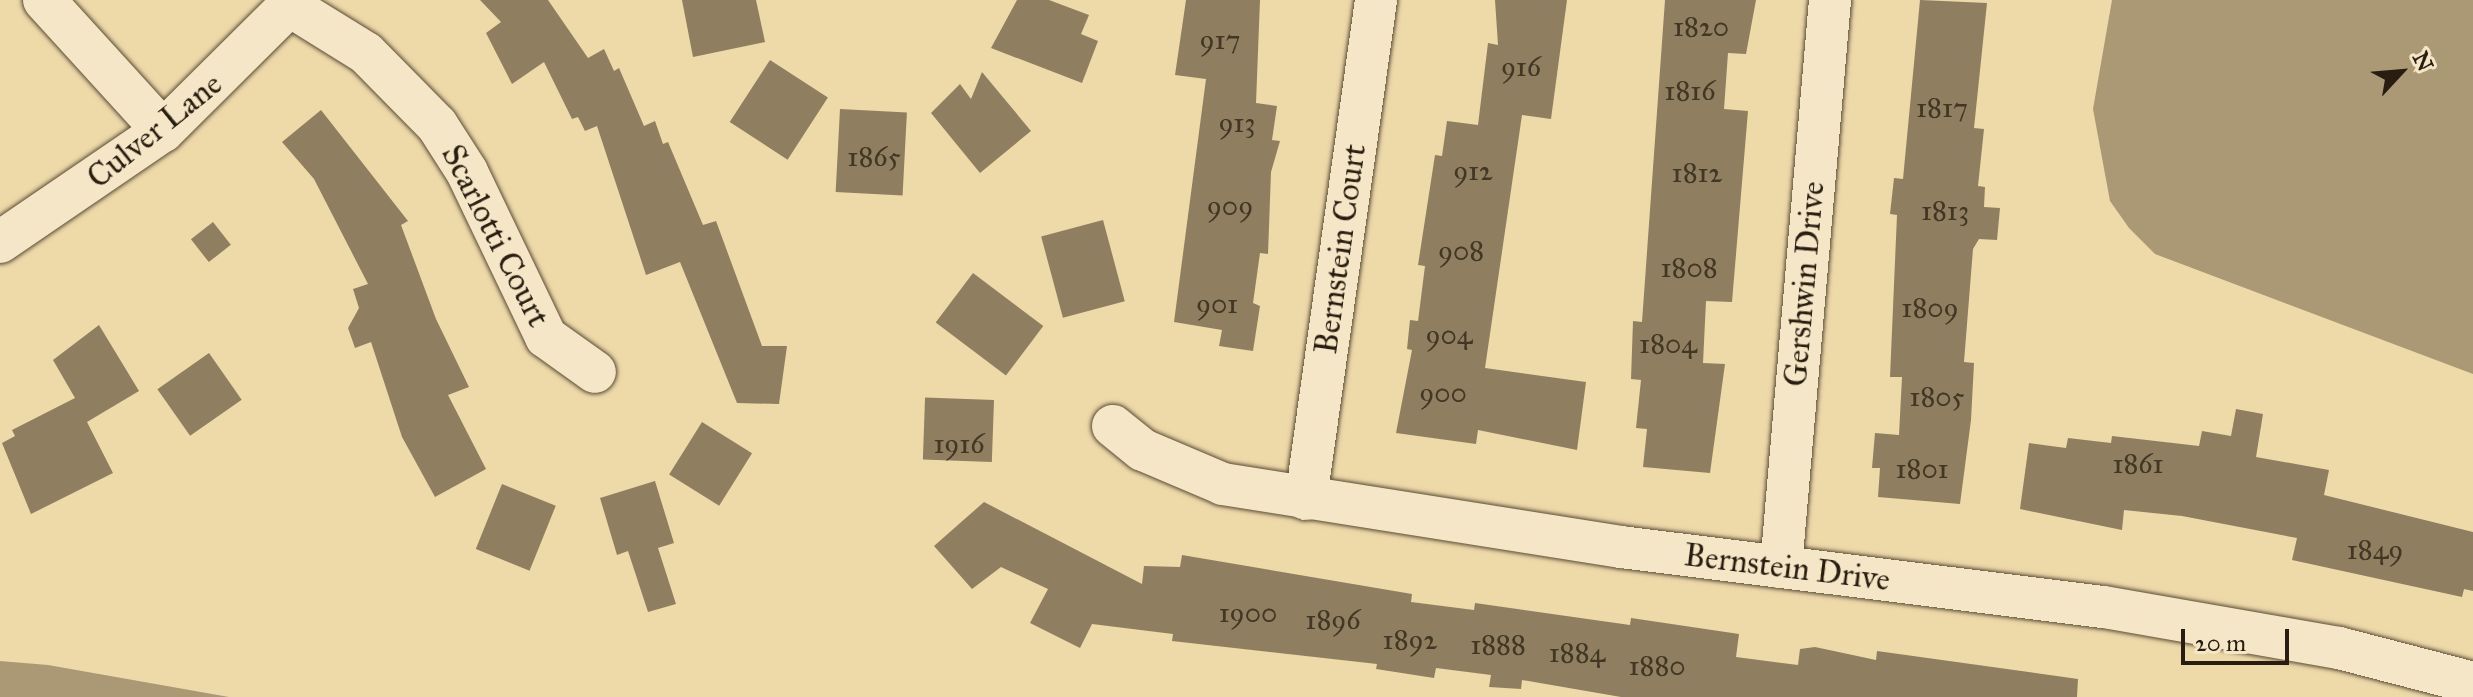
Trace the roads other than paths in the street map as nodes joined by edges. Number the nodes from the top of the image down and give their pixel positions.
1 (44, 0) edge
2 (1376, 0) edge
3 (1830, 0) edge
4 (292, 3) edge
5 (163, 131) junction
6 (0, 242) edge
7 (595, 372) dead end
8 (1113, 426) dead end
9 (1306, 499) junction
10 (1781, 567) junction
11 (2473, 683) edge

1 - 5 street
2 - 9 street, Bernstein Court
3 - 10 street, Gershwin Drive
4 - 5 street, Culver Lane
4 - 7 street, Scarlotti Court
5 - 6 street, Culver Lane
8 - 9 street, Bernstein Drive
9 - 10 street, Bernstein Drive
10 - 11 street, Bernstein Drive

